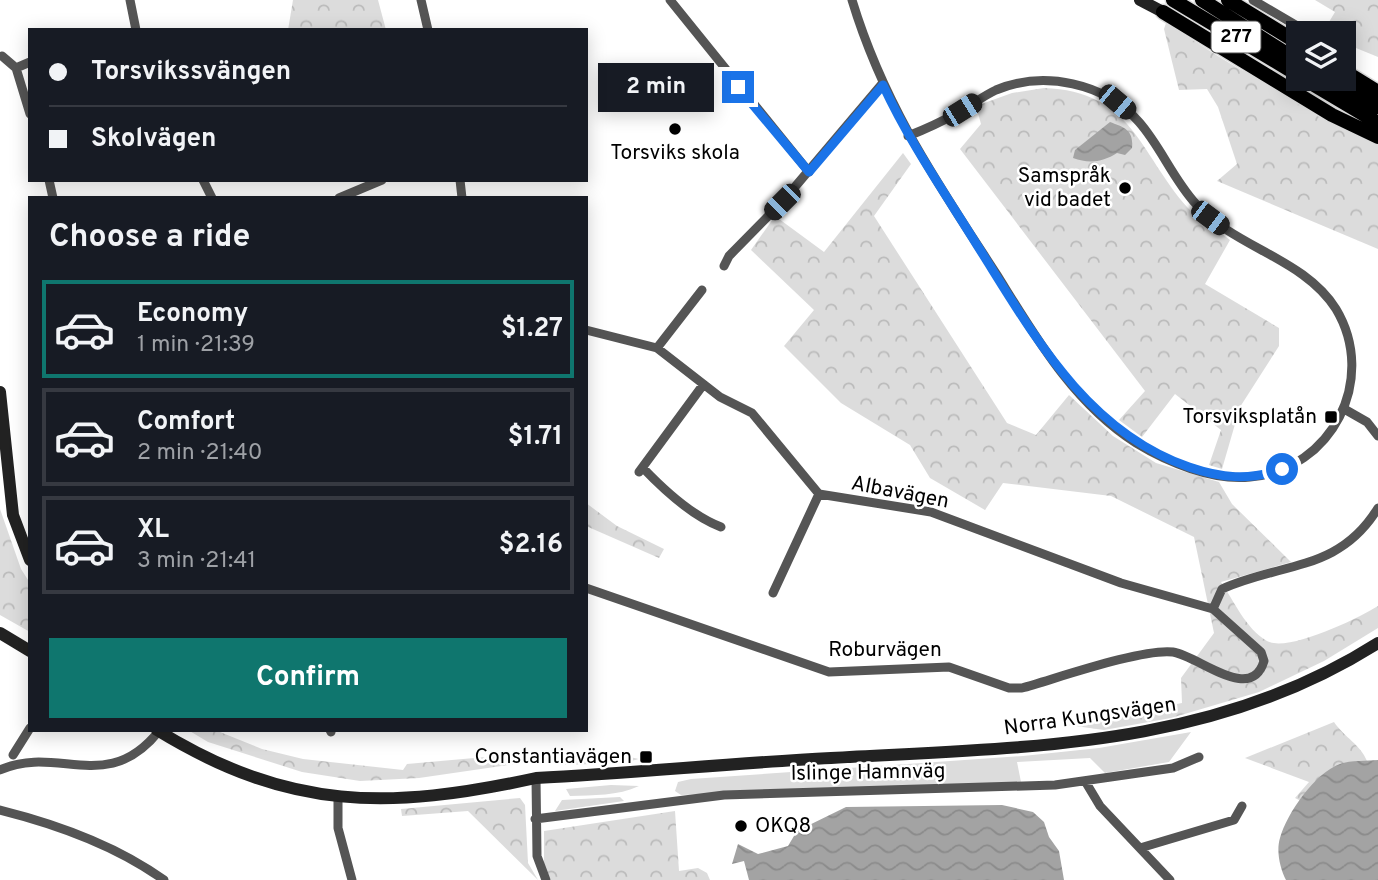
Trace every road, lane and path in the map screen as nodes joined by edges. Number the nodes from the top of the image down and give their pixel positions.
1 (130, 0) edge
2 (421, 0) edge
3 (670, 0) edge
4 (852, 0) edge
5 (1140, 0) edge
6 (1173, 0) edge
7 (1202, 0) edge
8 (1228, 0) edge
9 (1253, 0) edge
10 (1163, 12) joint
11 (1289, 21) edge
12 (136, 28) edge
13 (428, 28) edge
14 (1286, 36) edge
15 (1286, 53) edge
16 (2, 57) edge
17 (28, 63) edge
18 (16, 68) junction
19 (1286, 68) edge
20 (1356, 78) edge
21 (883, 85) junction
22 (1324, 91) edge
23 (1350, 91) edge
24 (1378, 92) edge
25 (28, 107) edge
26 (1378, 107) edge
27 (1378, 123) edge
28 (908, 136) junction
29 (1378, 136) edge
30 (809, 172) junction
31 (377, 182) edge
32 (344, 196) edge
33 (724, 266) dead end
34 (702, 290) dead end
35 (588, 331) edge
36 (657, 348) junction
37 (703, 385) junction
38 (0, 392) edge
39 (1346, 410) junction
40 (1, 413) edge
41 (1378, 436) edge
42 (819, 494) junction
43 (1378, 508) edge
44 (722, 527) dead end
45 (28, 555) edge
46 (588, 589) edge
47 (773, 593) dead end
48 (1213, 609) junction
49 (0, 633) edge
50 (1378, 643) edge
51 (28, 650) edge
52 (1262, 669) joint
53 (28, 731) edge
54 (156, 732) edge
55 (161, 732) edge
56 (13, 755) dead end
57 (1199, 757) dead end
58 (0, 770) edge
59 (536, 778) junction
60 (1085, 781) junction
61 (338, 796) junction
62 (1242, 806) dead end
63 (0, 810) edge
64 (536, 818) junction
65 (1140, 848) junction
66 (164, 880) edge
67 (352, 880) edge
68 (546, 880) edge
69 (1170, 880) edge

1 - 12 street
2 - 13 street
3 - 30 street
4 - 21 street
5 - 10 main road
6 - 19 main road, 277
7 - 15 main road, 277
8 - 14 main road
9 - 11 street
10 - 29 main road
16 - 18 street
17 - 18 street
18 - 25 street
20 - 24 main road
21 - 28 street
21 - 30 street
22 - 27 main road
23 - 26 main road
28 - 39 street
28 - 39 street
30 - 33 street
31 - 32 street
34 - 36 street
35 - 36 street, Albavägen
36 - 37 street, Albavägen
37 - 42 street, Albavägen
37 - 44 street
38 - 40 main road
39 - 41 street
40 - 45 main road
42 - 47 street
42 - 48 street, Albavägen
43 - 48 street
46 - 52 street, Roburvägen
48 - 52 street, Albavägen
49 - 51 main road
50 - 59 main road, Norra Kungsvägen
53 - 56 street
54 - 58 street
55 - 61 main road
57 - 60 street, Islinge Hamnväg
59 - 61 main road
59 - 64 street
60 - 64 street, Islinge Hamnväg
60 - 65 street
61 - 67 street
62 - 65 street
63 - 66 street
64 - 68 street
65 - 69 street

